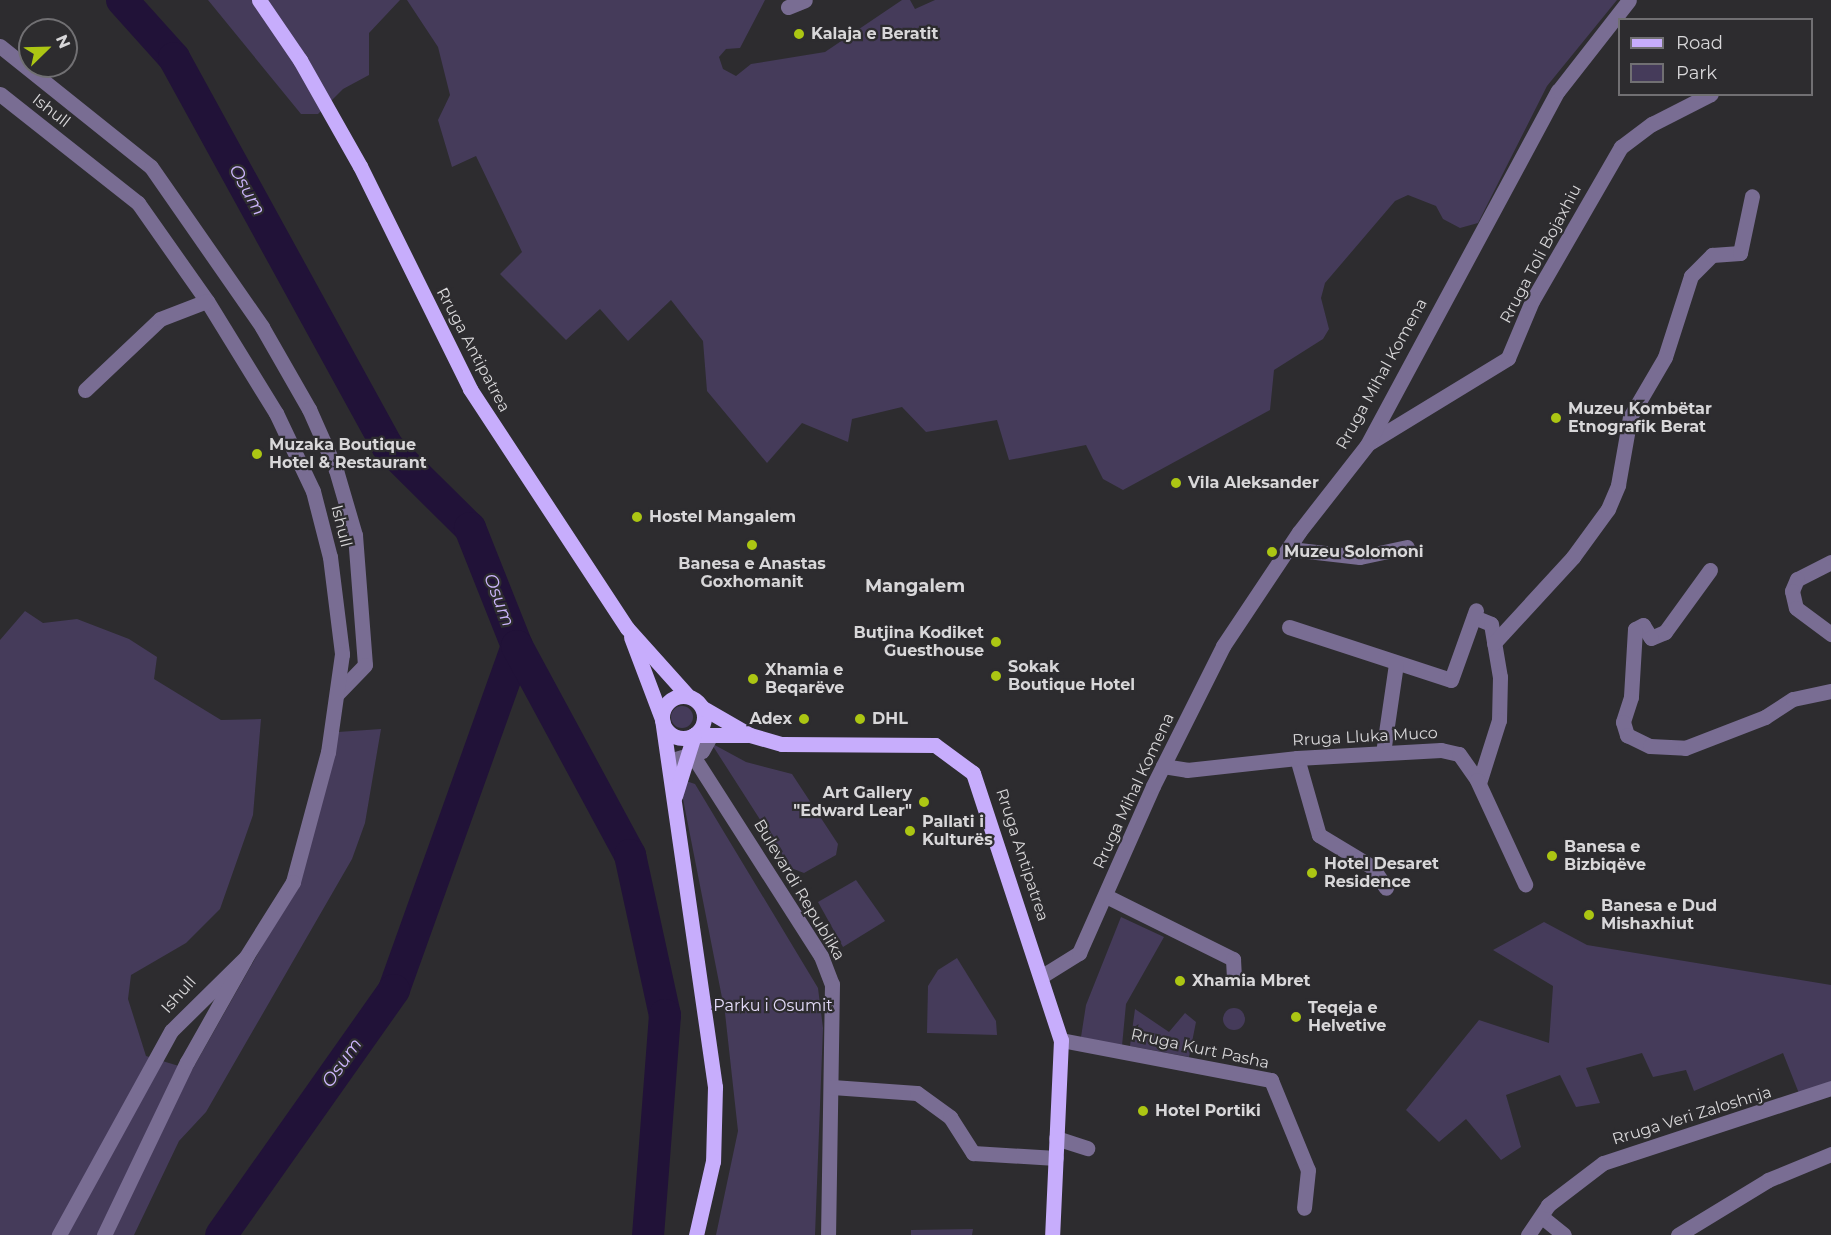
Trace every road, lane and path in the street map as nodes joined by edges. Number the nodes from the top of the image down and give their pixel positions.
1 (258, 0) edge
2 (806, 0) edge
3 (1629, 0) edge
4 (788, 7) dead end
5 (0, 46) edge
6 (0, 94) edge
7 (1707, 96) edge
8 (1752, 196) dead end
9 (207, 301) junction
10 (85, 390) dead end
11 (1367, 445) junction
12 (1407, 547) dead end
13 (1290, 549) junction
14 (1831, 562) edge
15 (1710, 570) dead end
16 (1289, 627) dead end
17 (627, 628) junction
18 (1831, 634) edge
19 (1494, 643) junction
20 (1396, 664) junction
21 (1831, 691) edge
22 (336, 695) junction
23 (688, 696) junction
24 (703, 708) junction
25 (662, 719) junction
26 (694, 735) junction
27 (711, 735) junction
28 (750, 735) junction
29 (1383, 753) junction
30 (690, 758) junction
31 (1297, 758) junction
32 (669, 761) junction
33 (1163, 766) junction
34 (1479, 783) junction
35 (672, 805) junction
36 (1526, 884) dead end
37 (1386, 888) dead end
38 (1106, 896) junction
39 (246, 957) junction
40 (1042, 976) junction
41 (1234, 977) dead end
42 (1061, 1040) junction
43 (832, 1087) junction
44 (1831, 1088) edge
45 (1056, 1138) junction
46 (1087, 1148) dead end
47 (1831, 1154) edge
48 (1056, 1158) junction
49 (1304, 1208) dead end
50 (1542, 1217) junction
51 (59, 1235) edge
52 (104, 1235) edge
53 (696, 1235) edge
54 (828, 1235) edge
55 (1052, 1235) edge
56 (1528, 1235) edge
57 (1564, 1235) edge
58 (1677, 1235) edge

1 - 17 main road, Rruga Antipatrea
2 - 4 street
3 - 11 street, Rruga Mihal Komena
5 - 22 street
6 - 9 street, Ishull
7 - 11 street, Rruga Toli Bojaxhiu
8 - 19 street
9 - 10 street
9 - 22 street, Ishull
11 - 13 street, Rruga Mihal Komena
12 - 13 street
13 - 33 street, Rruga Mihal Komena
14 - 18 street
15 - 21 street
16 - 20 street
17 - 23 main road, Rruga Antipatrea
17 - 25 main road
19 - 20 street
19 - 34 street
20 - 29 street
22 - 39 street, Ishull
23 - 24 main road
23 - 25 main road
24 - 26 main road
24 - 28 main road, Rruga Antipatrea
25 - 26 main road
25 - 32 main road
26 - 27 main road
26 - 30 main road
27 - 28 main road
27 - 30 street
28 - 40 main road, Rruga Antipatrea
29 - 31 street, Rruga Lluka Muco
29 - 34 street, Rruga Lluka Muco
30 - 32 street
30 - 35 main road
30 - 43 street, Bulevardi Republika
31 - 33 street, Rruga Lluka Muco
31 - 37 street
32 - 35 main road
33 - 38 street, Rruga Mihal Komena
34 - 36 street, Rruga Lluka Muco
35 - 53 main road
38 - 40 street, Rruga Mihal Komena
38 - 41 street
39 - 51 street, Ishull
39 - 52 street
40 - 42 main road, Rruga Antipatrea
42 - 45 main road, Rruga Antipatrea
42 - 49 street, Rruga Kurt Pasha
43 - 48 street
43 - 54 street, Bulevardi Republika
44 - 50 street, Rruga Veri Zaloshnja
45 - 46 street
45 - 48 main road, Rruga Antipatrea
47 - 58 street
48 - 55 main road, Rruga Antipatrea
50 - 56 street, Rruga Veri Zaloshnja
50 - 57 street

